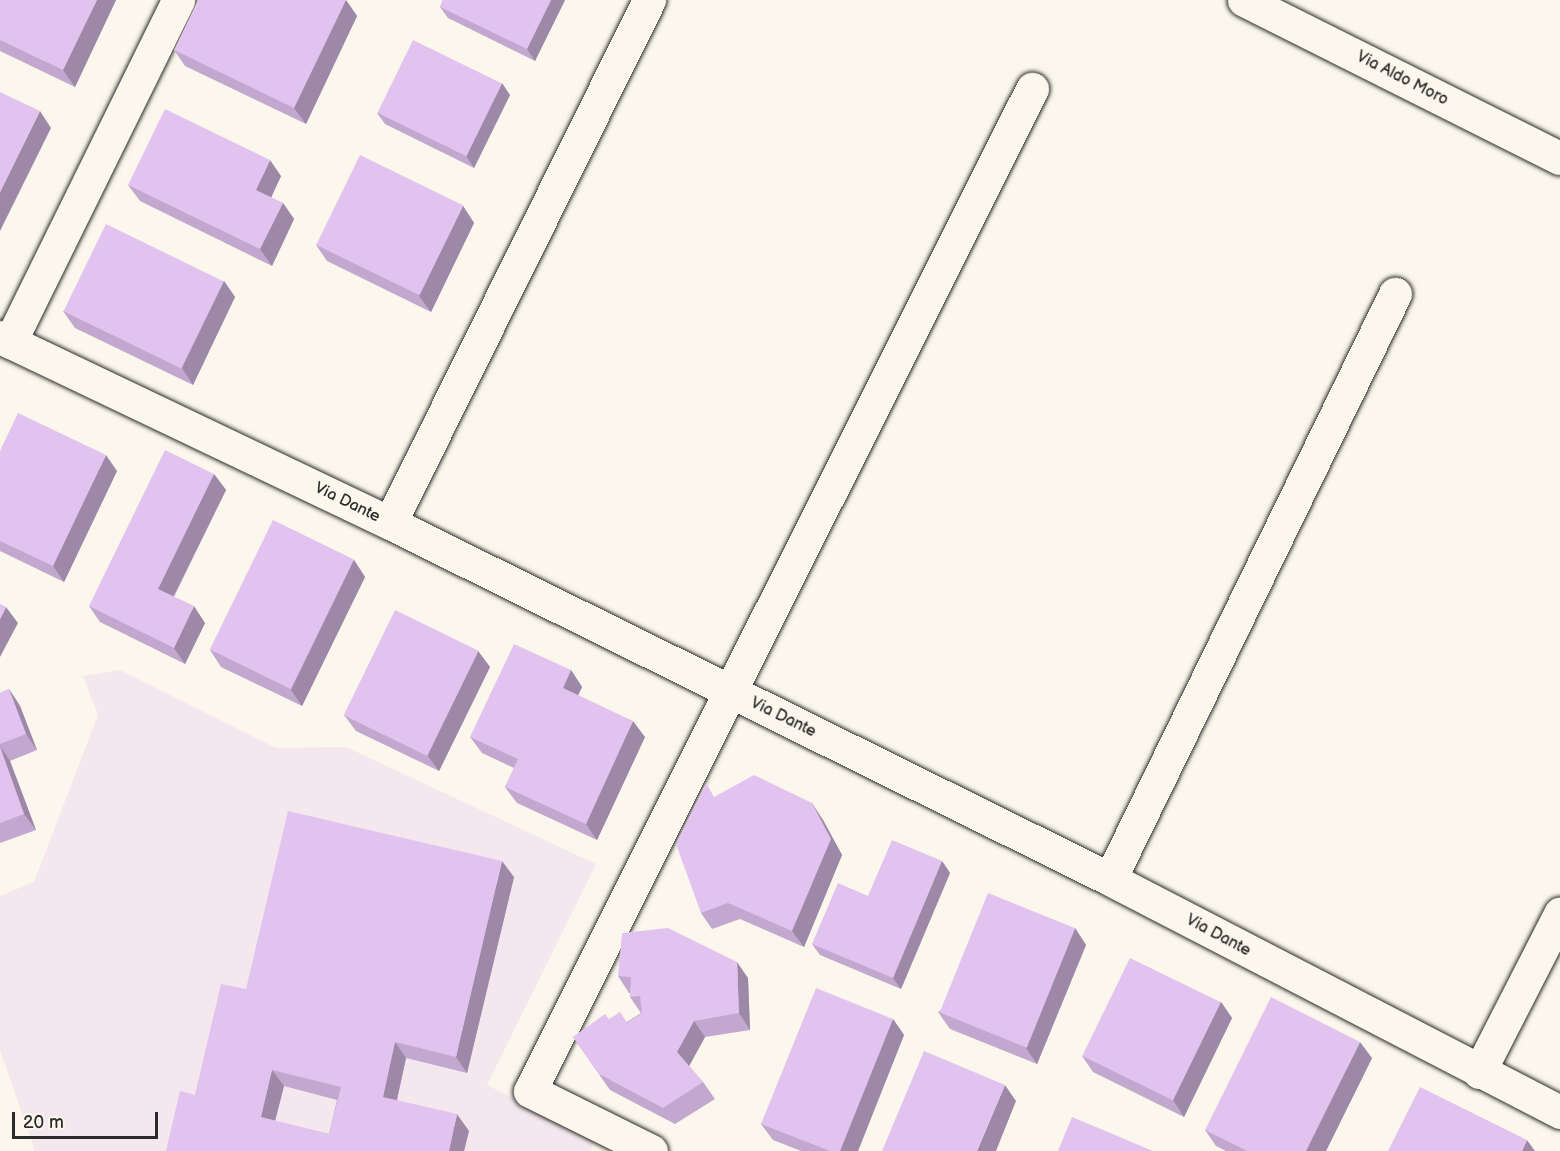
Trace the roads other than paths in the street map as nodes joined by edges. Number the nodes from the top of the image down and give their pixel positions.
1 (178, 0) edge
2 (649, 0) edge
3 (1244, 0) edge
4 (1032, 89) dead end
5 (1560, 158) edge
6 (1395, 294) dead end
7 (5, 340) edge
8 (390, 523) junction
9 (730, 692) junction
10 (1110, 879) junction
11 (1560, 914) edge
12 (1479, 1072) junction
13 (1560, 1112) edge
14 (651, 1151) edge

1 - 7 street
2 - 8 street
3 - 5 street, Via Aldo Moro
4 - 9 street
6 - 10 street
7 - 8 street, Via Dante
8 - 9 street, Via Dante
9 - 10 street, Via Dante
9 - 14 street
10 - 12 street, Via Dante
11 - 12 street
12 - 13 street, Via Dante

